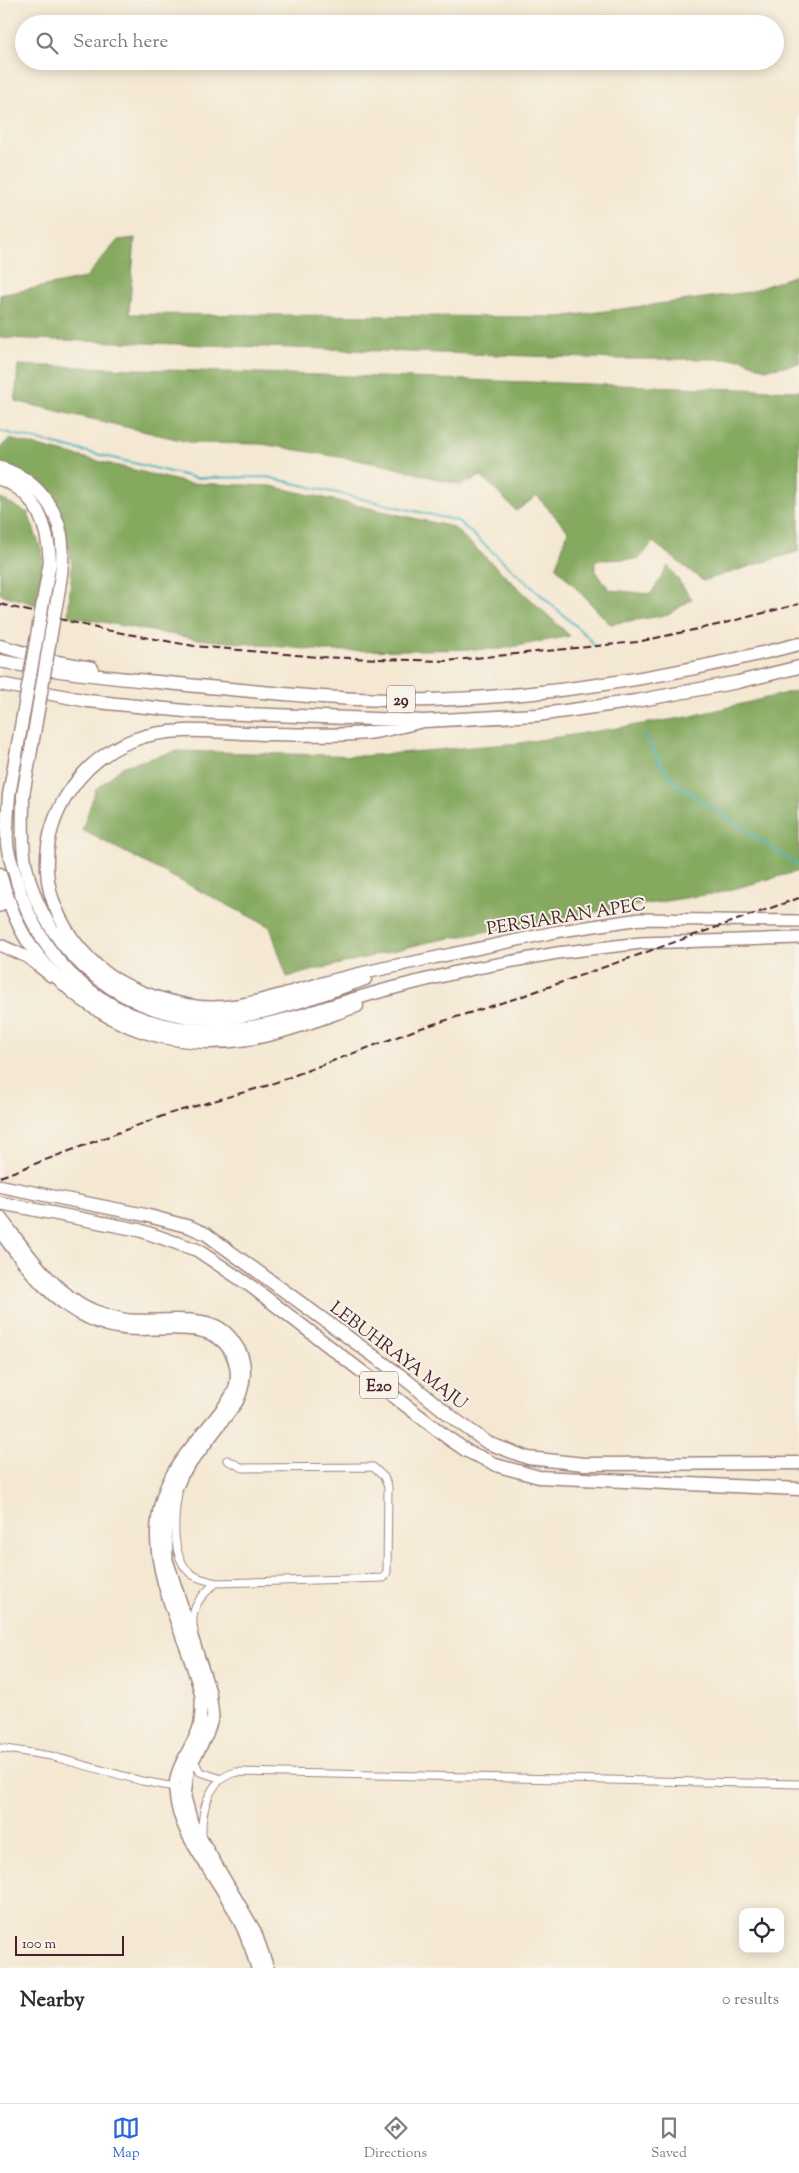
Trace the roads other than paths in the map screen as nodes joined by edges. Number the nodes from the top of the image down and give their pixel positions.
1 (0, 468) edge
2 (0, 479) edge
3 (799, 644) edge
4 (0, 646) edge
5 (0, 661) edge
6 (799, 667) edge
7 (0, 684) edge
8 (196, 686) junction
9 (424, 721) junction
10 (0, 874) edge
11 (0, 897) edge
12 (0, 906) edge
13 (799, 922) edge
14 (799, 938) edge
15 (0, 945) edge
16 (400, 965) junction
17 (471, 969) junction
18 (74, 995) junction
19 (0, 1186) edge
20 (0, 1203) edge
21 (0, 1217) edge
22 (0, 1232) edge
23 (226, 1460) dead end
24 (799, 1463) edge
25 (182, 1475) junction
26 (799, 1489) edge
27 (216, 1583) junction
28 (201, 1666) junction
29 (0, 1748) edge
30 (194, 1758) junction
31 (222, 1779) junction
32 (799, 1784) edge
33 (175, 1786) junction
34 (202, 1840) junction
35 (257, 1968) edge
36 (268, 1968) edge

1 - 16 highway, bridge
2 - 17 highway, bridge
3 - 8 highway, 29
4 - 8 highway
5 - 8 highway, 29
6 - 9 highway, 29
7 - 9 highway, 29
9 - 16 highway
10 - 18 highway
11 - 12 main road
13 - 16 main road, PERSIARAN APEC
14 - 17 main road, PERSIARAN APEC
15 - 18 main road
17 - 18 highway
19 - 24 highway, LEBUHRAYA MAJU / E20
20 - 26 highway, LEBUHRAYA MAJU / E20
21 - 25 main road
22 - 33 main road
23 - 27 street
25 - 27 street
25 - 28 main road
27 - 28 street
28 - 30 main road
29 - 33 street
30 - 31 street
30 - 34 main road
31 - 32 street
31 - 34 street
33 - 35 main road
34 - 36 main road

